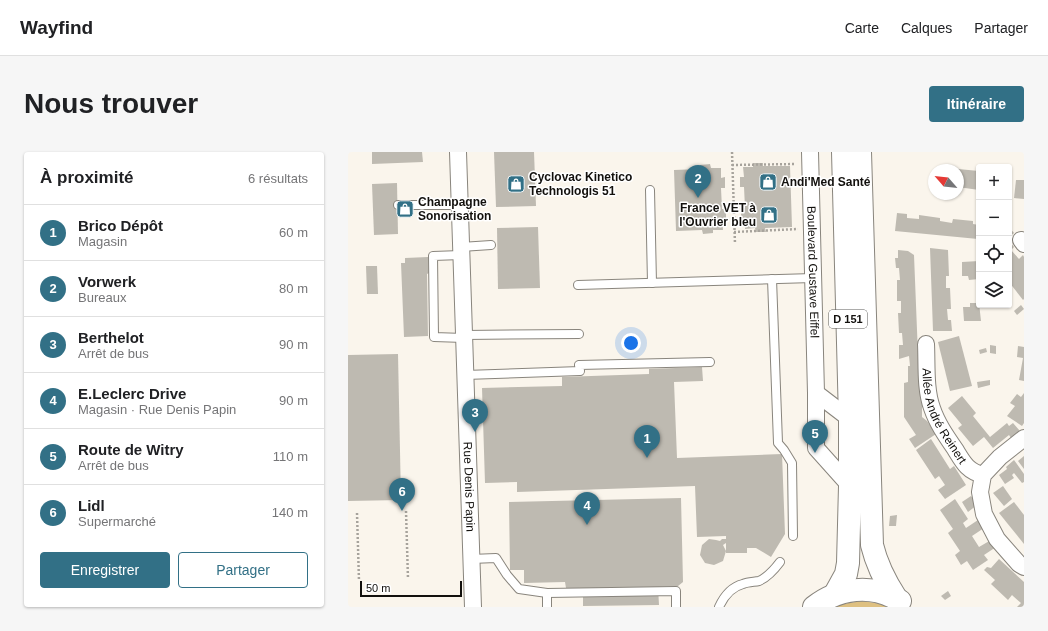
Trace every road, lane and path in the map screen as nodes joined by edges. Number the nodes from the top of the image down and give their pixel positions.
1 (458, 152) edge
2 (732, 152) edge
3 (810, 152) edge
4 (843, 152) edge
5 (860, 152) edge
6 (796, 164) dead end
7 (732, 165) junction
8 (650, 190) dead end
9 (398, 205) dead end
10 (460, 205) junction
11 (798, 229) dead end
12 (734, 232) junction
13 (734, 244) dead end
14 (491, 245) dead end
15 (461, 251) junction
16 (813, 278) junction
17 (772, 280) junction
18 (652, 283) junction
19 (578, 285) dead end
20 (579, 334) dead end
21 (464, 336) junction
22 (926, 344) dead end
23 (710, 362) dead end
24 (465, 375) junction
25 (816, 393) junction
26 (850, 420) junction
27 (1024, 438) edge
28 (983, 475) junction
29 (850, 486) junction
30 (406, 511) dead end
31 (357, 513) dead end
32 (793, 536) dead end
33 (471, 558) junction
34 (780, 562) dead end
35 (1024, 567) edge
36 (408, 579) dead end
37 (359, 581) dead end
38 (547, 593) junction
39 (835, 594) junction
40 (902, 603) edge
41 (473, 607) edge
42 (547, 607) edge
43 (676, 607) edge
44 (719, 607) edge
45 (814, 607) edge

1 - 10 street, Rue Denis Papin
2 - 7 path
3 - 16 street, Boulevard Gustave Eiffel
4 - 26 main road, D 151
5 - 40 main road, D 151
6 - 7 path
7 - 12 path
8 - 18 lane
9 - 10 lane
10 - 15 street, Rue Denis Papin
11 - 12 path
12 - 13 path
14 - 15 lane
15 - 21 street, Rue Denis Papin
15 - 21 lane
16 - 17 lane
16 - 25 street, Boulevard Gustave Eiffel
17 - 18 lane
17 - 32 lane
18 - 19 lane
20 - 21 lane
21 - 24 street, Rue Denis Papin
22 - 28 street, Allée André Reinert
23 - 24 lane
24 - 33 street, Rue Denis Papin
25 - 26 street
25 - 29 street, Boulevard Gustave Eiffel
26 - 29 main road, D 151
27 - 28 street
28 - 35 street
29 - 39 main road, D 151
30 - 36 path
31 - 37 path
33 - 38 lane
33 - 41 street, Rue Denis Papin
34 - 44 lane
38 - 42 lane
38 - 43 lane
39 - 40 main road
39 - 45 main road

